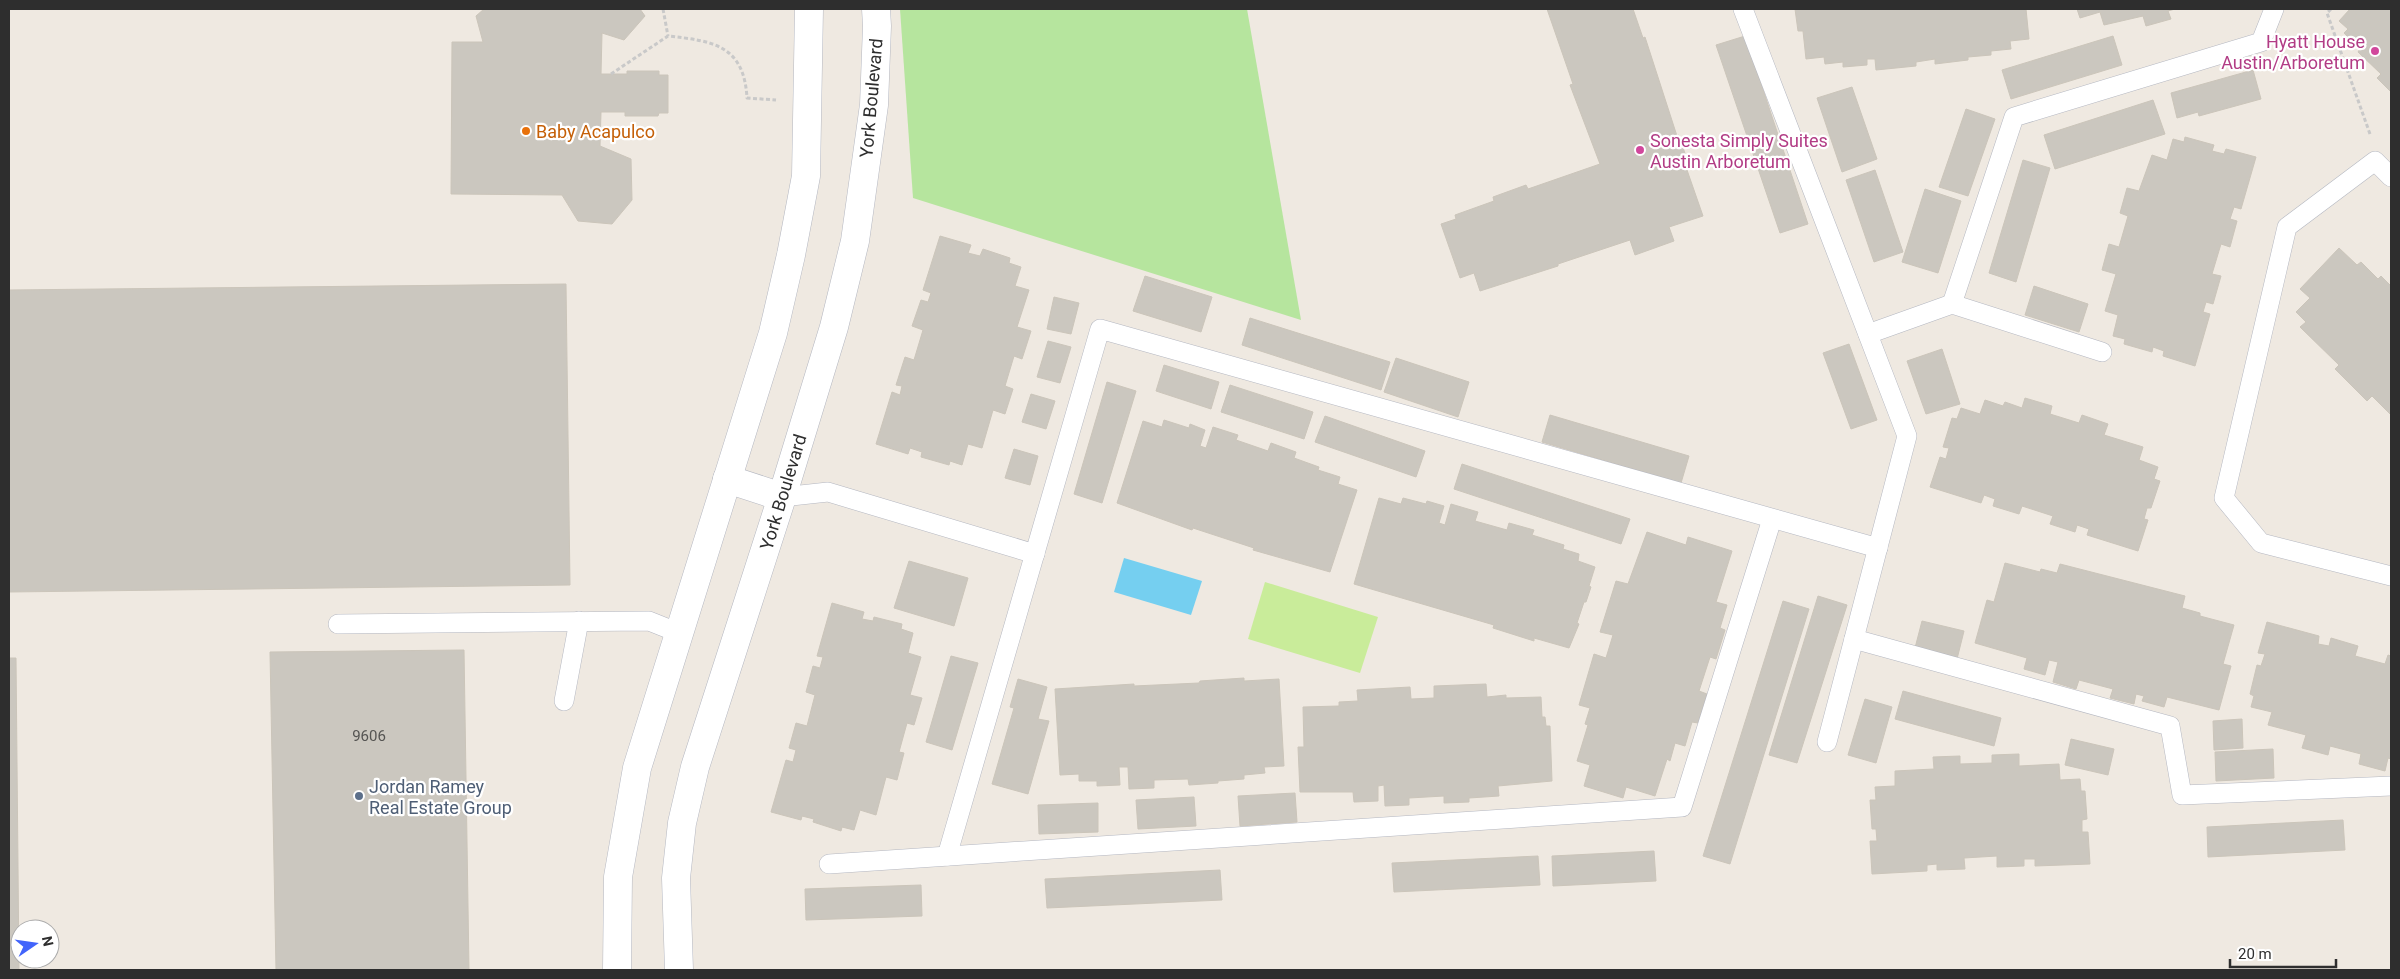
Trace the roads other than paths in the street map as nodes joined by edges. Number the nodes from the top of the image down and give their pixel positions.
1 (810, 9) edge
2 (876, 9) edge
3 (1743, 9) edge
4 (2274, 9) edge
5 (2391, 178) edge
6 (1952, 304) junction
7 (1868, 334) junction
8 (2102, 352) dead end
9 (727, 479) junction
10 (782, 497) junction
11 (1772, 519) junction
12 (1878, 548) junction
13 (1035, 554) junction
14 (2391, 576) edge
15 (579, 621) junction
16 (338, 624) dead end
17 (679, 632) junction
18 (1854, 640) junction
19 (564, 701) dead end
20 (1827, 742) dead end
21 (2391, 786) edge
22 (947, 856) junction
23 (829, 864) dead end
24 (617, 970) edge
25 (679, 970) edge

1 - 9 street
2 - 10 street, York Boulevard
3 - 7 lane
4 - 6 lane
5 - 14 lane
6 - 7 lane
6 - 8 lane
7 - 12 lane
9 - 10 street
9 - 17 street
10 - 13 lane
10 - 25 street, York Boulevard
11 - 12 lane
11 - 13 lane
11 - 22 lane
12 - 18 lane
13 - 22 lane
15 - 16 lane
15 - 17 lane
15 - 19 lane
17 - 24 street
18 - 20 lane
18 - 21 lane
22 - 23 lane

